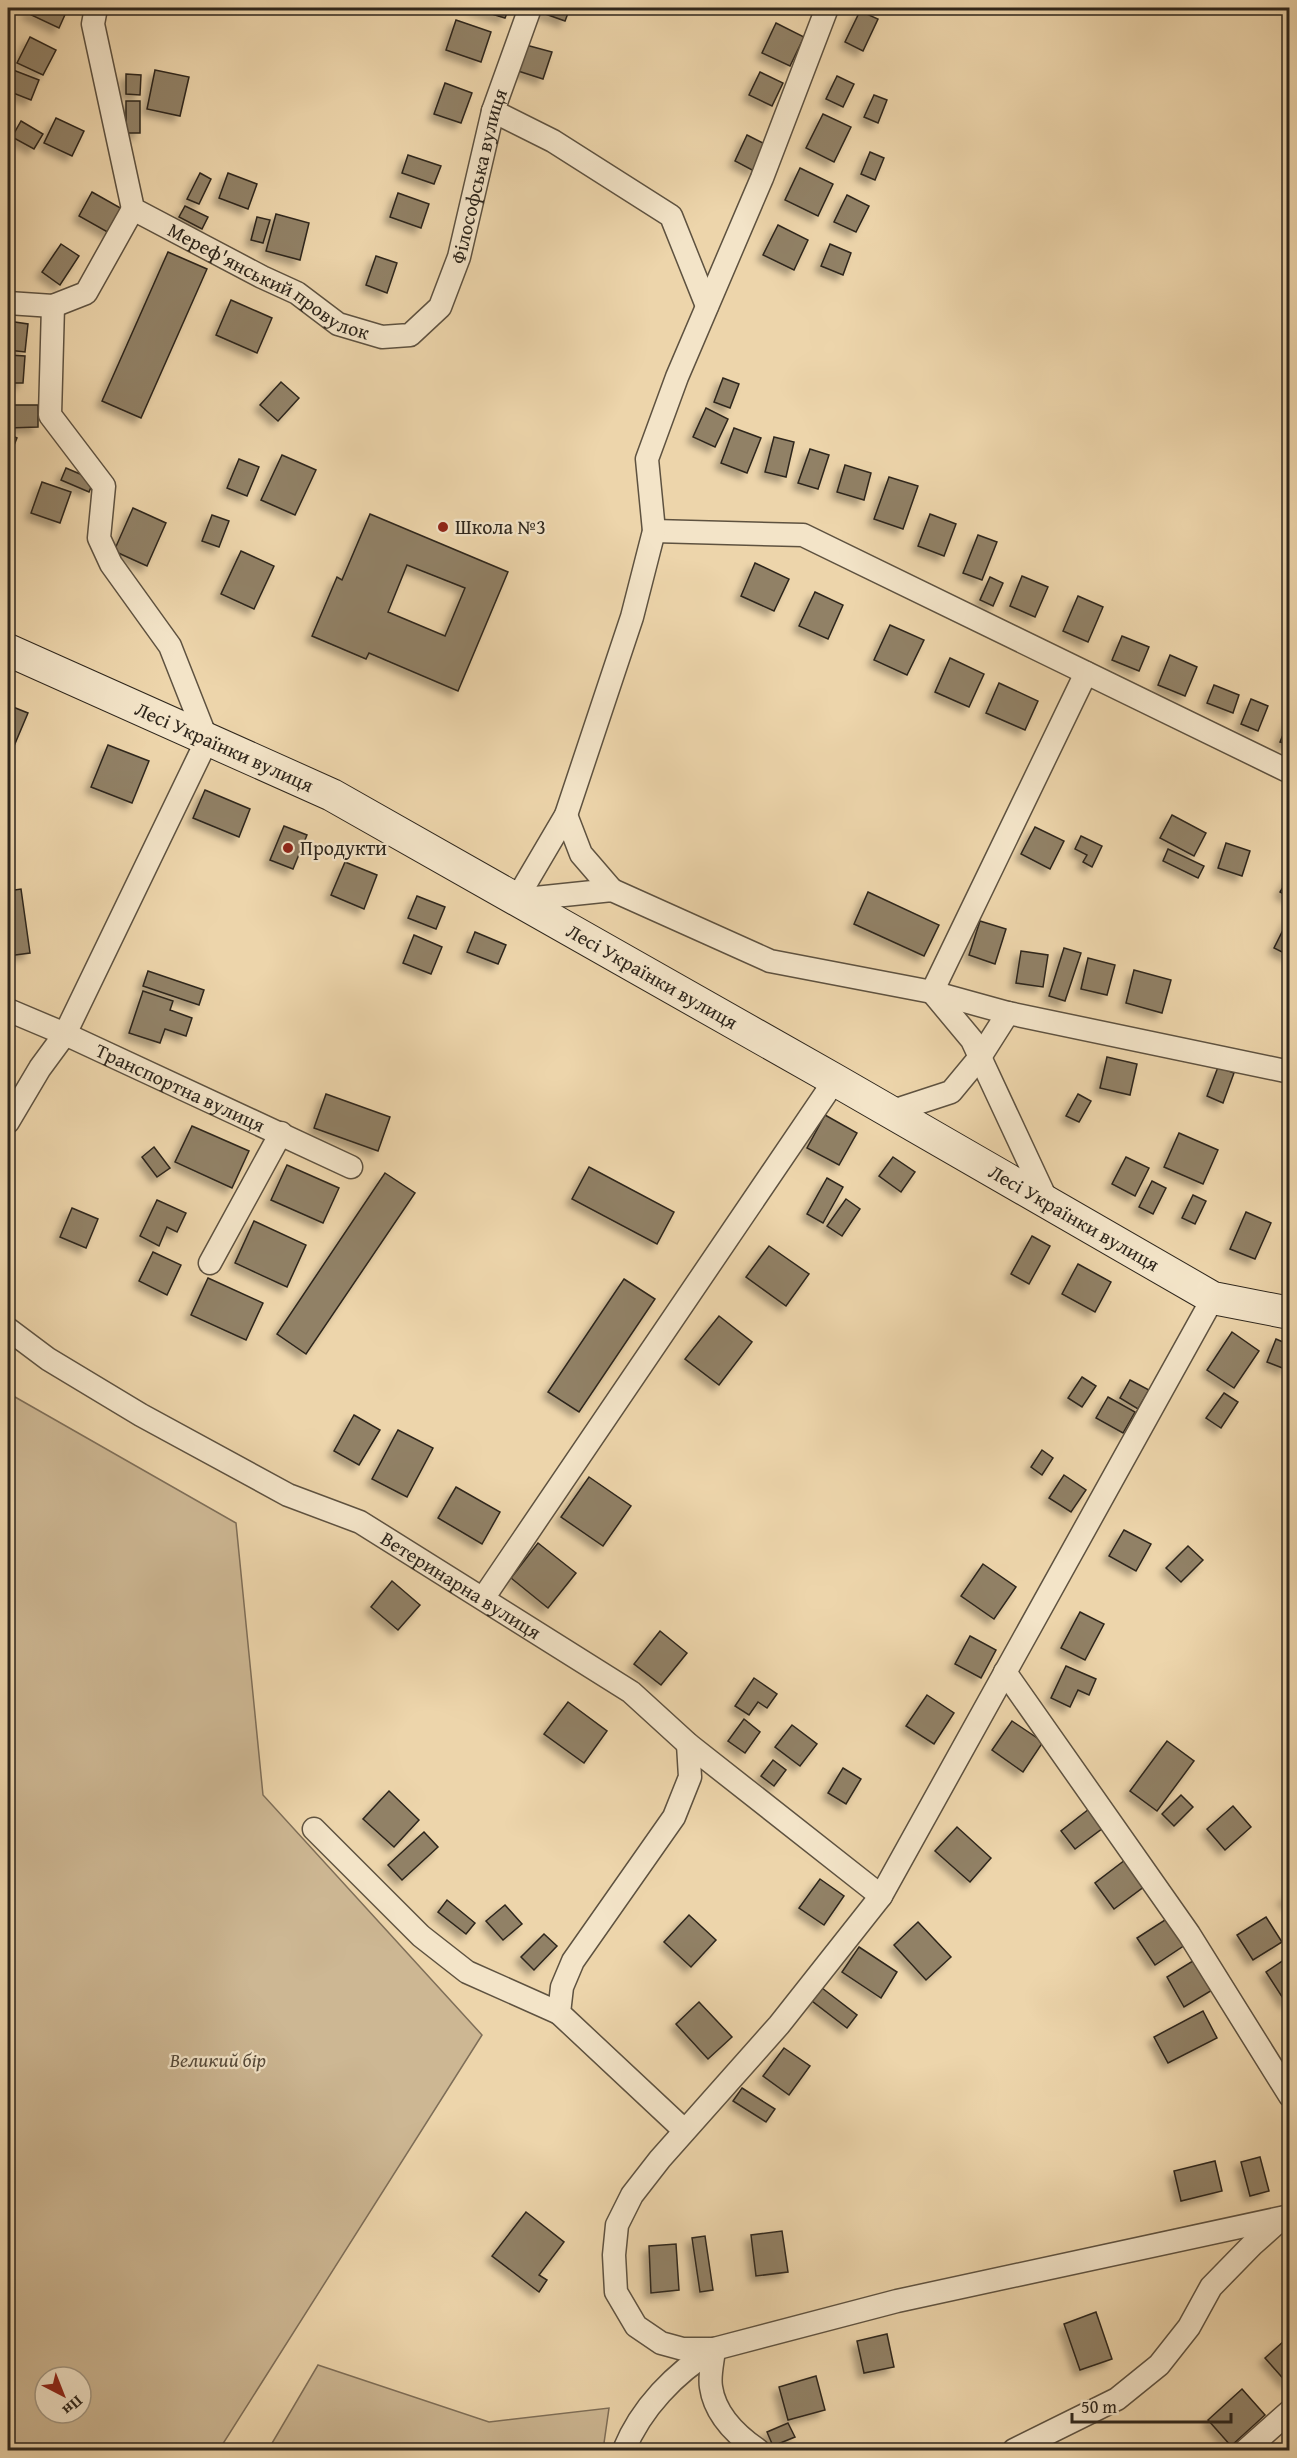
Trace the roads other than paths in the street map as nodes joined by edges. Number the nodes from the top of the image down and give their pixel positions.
1 (96, 8) edge
2 (530, 8) edge
3 (827, 8) edge
4 (494, 111) junction
5 (133, 209) junction
6 (8, 303) edge
7 (53, 306) junction
8 (707, 306) junction
9 (410, 335) joint
10 (654, 531) junction
11 (8, 650) edge
12 (1086, 673) junction
13 (207, 740) junction
14 (1290, 772) edge
15 (566, 815) junction
16 (612, 890) junction
17 (516, 900) junction
18 (932, 992) junction
19 (8, 1010) edge
20 (1008, 1013) junction
21 (65, 1034) junction
22 (980, 1057) junction
23 (1290, 1072) edge
24 (835, 1080) junction
25 (890, 1112) junction
26 (8, 1122) edge
27 (281, 1133) junction
28 (351, 1167) dead end
29 (1048, 1203) junction
30 (210, 1263) dead end
31 (1213, 1298) junction
32 (1290, 1313) edge
33 (8, 1329) edge
34 (484, 1598) junction
35 (1005, 1672) junction
36 (688, 1743) junction
37 (314, 1829) dead end
38 (881, 1896) junction
39 (559, 2013) junction
40 (1290, 2096) edge
41 (684, 2130) junction
42 (1287, 2215) edge
43 (714, 2349) junction
44 (1290, 2410) edge
45 (624, 2451) edge
46 (758, 2451) edge
47 (1014, 2451) edge
48 (1246, 2451) edge

1 - 5 street
2 - 4 street, Філософська вулиця
3 - 8 street
4 - 8 street
4 - 9 street, Філософська вулиця
5 - 7 street
5 - 9 street, Мереф'янський провулок
6 - 7 street
7 - 13 street
8 - 10 street
10 - 12 street
10 - 15 street
11 - 13 street, Лесі Українки вулиця
12 - 14 street
12 - 18 street
13 - 17 street, Лесі Українки вулиця
13 - 21 street
15 - 16 street
15 - 17 street
16 - 17 street
16 - 18 street
17 - 24 street, Лесі Українки вулиця
18 - 20 street
18 - 22 street
19 - 21 street, Транспортна вулиця
20 - 22 street
20 - 23 street
21 - 26 street
21 - 27 street, Транспортна вулиця
22 - 25 street
22 - 29 street
24 - 25 street, Лесі Українки вулиця
24 - 34 street
25 - 29 street, Лесі Українки вулиця
27 - 28 street, Транспортна вулиця
27 - 30 street
29 - 31 street, Лесі Українки вулиця
31 - 32 street, Лесі Українки вулиця
31 - 35 street
33 - 34 street, Ветеринарна вулиця
34 - 36 street, Ветеринарна вулиця
35 - 38 street
35 - 40 street
36 - 38 street, Ветеринарна вулиця
36 - 39 street
37 - 39 street
38 - 41 street
39 - 41 street
41 - 43 street
42 - 43 street
42 - 47 street
43 - 45 street
43 - 46 street
44 - 48 street

